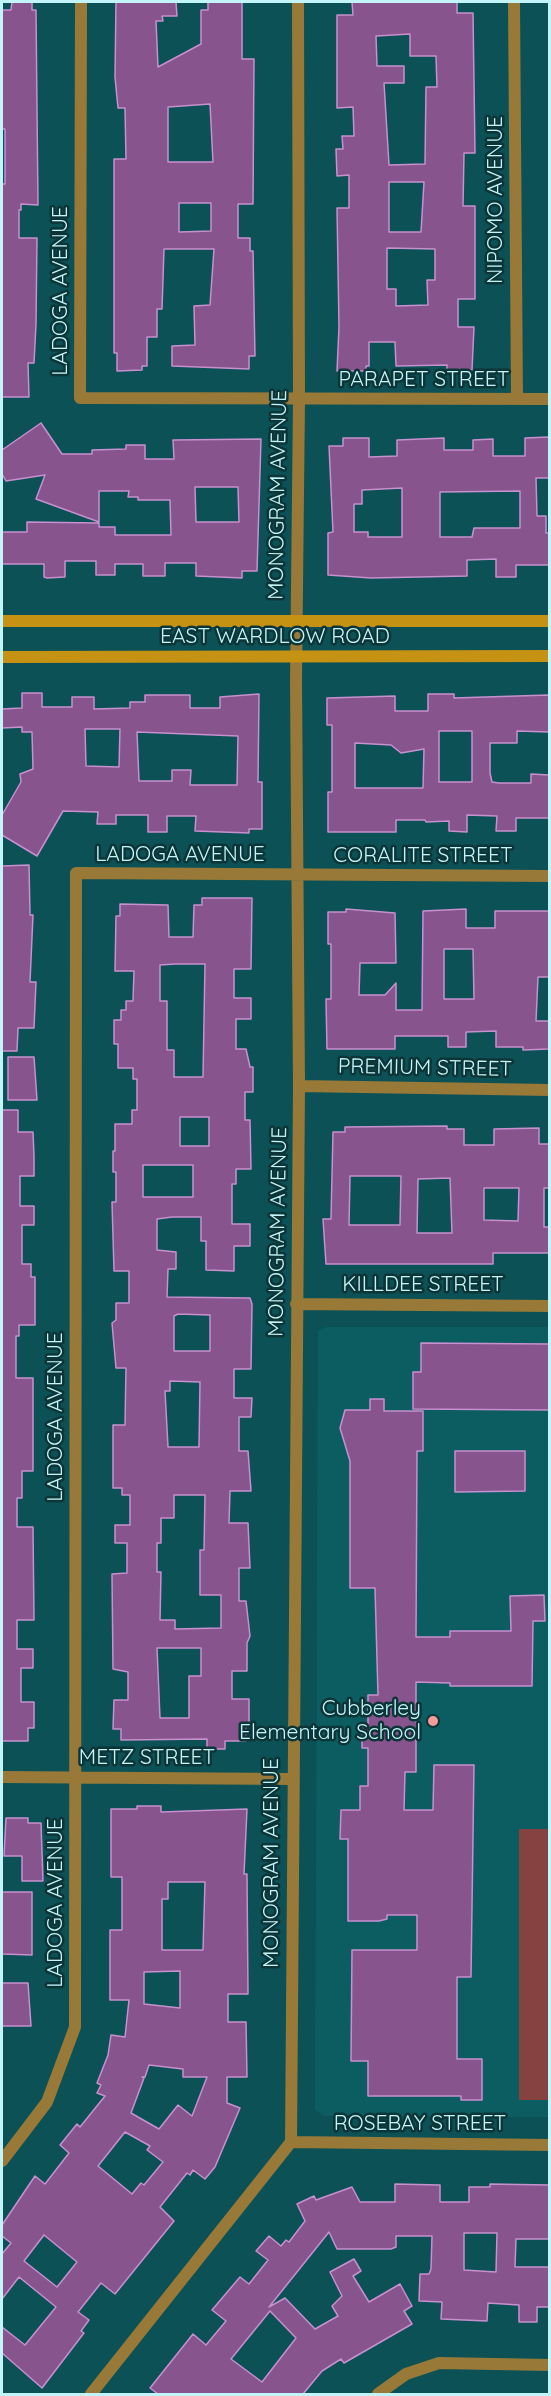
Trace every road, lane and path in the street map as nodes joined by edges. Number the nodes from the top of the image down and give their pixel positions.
1 (81, 2) edge
2 (298, 2) edge
3 (514, 2) edge
4 (517, 399) junction
5 (549, 399) edge
6 (299, 400) junction
7 (2, 621) edge
8 (297, 621) junction
9 (549, 621) edge
10 (296, 656) junction
11 (549, 656) edge
12 (2, 657) edge
13 (297, 875) junction
14 (549, 876) edge
15 (299, 1086) junction
16 (549, 1090) edge
17 (296, 1304) junction
18 (549, 1306) edge
19 (2, 1777) edge
20 (75, 1778) junction
21 (292, 1779) junction
22 (291, 2142) junction
23 (549, 2145) edge
24 (2, 2161) edge
25 (549, 2365) edge
26 (91, 2394) edge
27 (378, 2394) edge

1 - 6 street, LADOGA AVENUE
2 - 6 street, MONOGRAM AVENUE
3 - 4 street, NIPOMO AVENUE
4 - 5 street, PARAPET STREET
4 - 6 street, PARAPET STREET
6 - 8 street, MONOGRAM AVENUE
7 - 8 main road, EAST WARDLOW ROAD
8 - 9 main road, EAST WARDLOW ROAD
8 - 10 street, MONOGRAM AVENUE
10 - 11 main road, EAST WARDLOW ROAD
10 - 12 main road, EAST WARDLOW ROAD
10 - 13 street, MONOGRAM AVENUE
13 - 14 street, CORALITE STREET
13 - 15 street, MONOGRAM AVENUE
13 - 20 street, LADOGA AVENUE
15 - 16 street, PREMIUM STREET
15 - 17 street, MONOGRAM AVENUE
17 - 18 street, KILLDEE STREET
17 - 21 street, MONOGRAM AVENUE
19 - 20 street, METZ STREET
20 - 21 street, METZ STREET
20 - 24 street, LADOGA AVENUE
21 - 22 street, MONOGRAM AVENUE
22 - 23 street, ROSEBAY STREET
22 - 26 street
25 - 27 street

